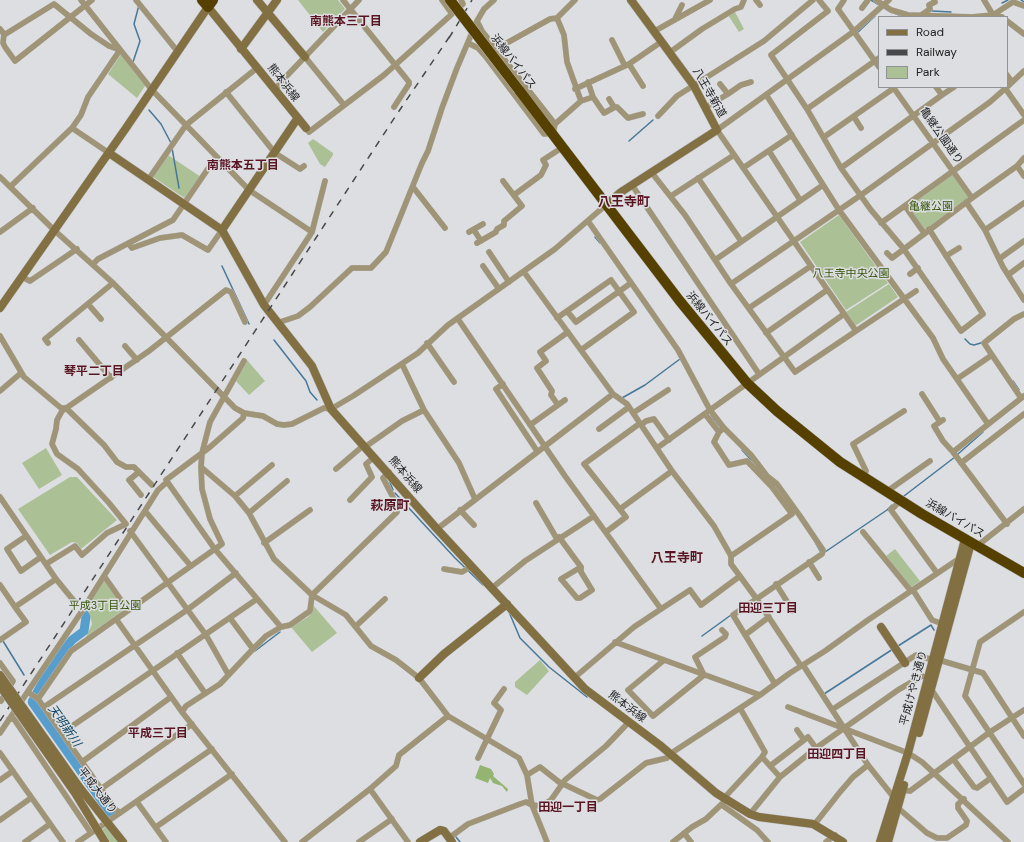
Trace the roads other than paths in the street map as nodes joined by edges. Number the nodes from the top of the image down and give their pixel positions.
1 (81, 0) edge
2 (92, 0) edge
3 (137, 0) edge
4 (257, 0) edge
5 (278, 0) edge
6 (343, 0) edge
7 (359, 0) edge
8 (442, 0) edge
9 (450, 0) edge
10 (462, 0) edge
11 (494, 0) edge
12 (575, 0) edge
13 (632, 0) edge
14 (710, 0) edge
15 (744, 0) edge
16 (813, 0) edge
17 (819, 0) edge
18 (844, 0) edge
19 (868, 0) edge
20 (876, 0) edge
21 (889, 0) edge
22 (934, 0) edge
23 (984, 0) edge
24 (208, 2) edge
25 (85, 5) junction
26 (682, 5) dead end
27 (884, 6) junction
28 (1024, 6) edge
29 (862, 8) dead end
30 (351, 9) junction
31 (838, 9) junction
32 (828, 11) junction
33 (267, 13) junction
34 (452, 14) junction
35 (993, 15) junction
36 (920, 16) joint
37 (972, 16) edge
38 (998, 16) edge
39 (71, 17) junction
40 (557, 18) junction
41 (675, 20) junction
42 (477, 21) junction
43 (1008, 22) edge
44 (0, 29) edge
45 (653, 32) junction
46 (854, 32) junction
47 (1024, 34) edge
48 (4, 36) junction
49 (612, 40) dead end
50 (661, 42) junction
51 (468, 43) junction
52 (496, 49) junction
53 (120, 50) junction
54 (241, 50) junction
55 (178, 52) junction
56 (669, 53) junction
57 (305, 57) junction
58 (877, 60) edge
59 (396, 65) junction
60 (627, 65) junction
61 (257, 68) junction
62 (1024, 70) edge
63 (1008, 76) edge
64 (788, 79) junction
65 (588, 82) junction
66 (751, 82) dead end
67 (1012, 82) junction
68 (720, 84) dead end
69 (1008, 85) edge
70 (643, 86) dead end
71 (694, 86) junction
72 (893, 88) edge
73 (937, 88) edge
74 (953, 88) edge
75 (1005, 88) edge
76 (1007, 88) edge
77 (576, 89) junction
78 (152, 90) junction
79 (275, 91) junction
80 (226, 92) junction
81 (728, 94) junction
82 (767, 96) junction
83 (942, 96) junction
84 (593, 97) junction
85 (609, 99) dead end
86 (581, 101) junction
87 (344, 105) junction
88 (394, 107) dead end
89 (615, 107) junction
90 (706, 107) junction
91 (807, 109) junction
92 (643, 114) dead end
93 (913, 115) junction
94 (1024, 115) edge
95 (658, 116) dead end
96 (854, 117) junction
97 (297, 119) junction
98 (1024, 120) edge
99 (186, 125) junction
100 (72, 128) junction
101 (306, 128) joint
102 (554, 128) junction
103 (861, 128) dead end
104 (717, 130) junction
105 (792, 135) junction
106 (824, 137) junction
107 (933, 143) junction
108 (563, 147) junction
109 (769, 151) junction
110 (109, 153) junction
111 (274, 153) junction
112 (734, 155) junction
113 (216, 157) junction
114 (1024, 158) edge
115 (304, 166) dead end
116 (1017, 166) junction
117 (743, 168) junction
118 (841, 168) junction
119 (953, 171) junction
120 (652, 173) junction
121 (1024, 176) edge
122 (0, 177) edge
123 (698, 178) junction
124 (148, 180) junction
125 (325, 181) dead end
126 (503, 181) dead end
127 (632, 185) junction
128 (824, 185) junction
129 (11, 186) junction
130 (412, 187) junction
131 (249, 190) junction
132 (514, 195) junction
133 (861, 195) junction
134 (671, 196) junction
135 (972, 198) junction
136 (800, 200) junction
137 (966, 202) junction
138 (1024, 203) edge
139 (607, 204) junction
140 (184, 205) junction
141 (905, 206) junction
142 (33, 208) junction
143 (839, 210) junction
144 (777, 217) junction
145 (588, 221) junction
146 (881, 223) junction
147 (483, 224) dead end
148 (445, 228) dead end
149 (930, 229) junction
150 (54, 230) junction
151 (222, 230) junction
152 (985, 230) junction
153 (0, 232) edge
154 (312, 232) junction
155 (924, 233) junction
156 (741, 241) junction
157 (1024, 241) edge
158 (794, 242) junction
159 (129, 244) junction
160 (904, 248) junction
161 (959, 248) dead end
162 (77, 249) junction
163 (489, 252) dead end
164 (887, 253) dead end
165 (946, 256) junction
166 (714, 260) junction
167 (999, 260) junction
168 (94, 263) junction
169 (1024, 263) edge
170 (484, 266) dead end
171 (811, 266) junction
172 (918, 268) junction
173 (524, 272) junction
174 (910, 274) dead end
175 (1008, 275) junction
176 (22, 277) junction
177 (509, 282) junction
178 (113, 283) junction
179 (631, 283) junction
180 (731, 284) junction
181 (499, 289) junction
182 (827, 290) junction
183 (916, 291) dead end
184 (619, 292) junction
185 (1023, 298) edge
186 (903, 299) junction
187 (88, 304) junction
188 (264, 306) junction
189 (0, 308) edge
190 (749, 308) junction
191 (567, 311) junction
192 (844, 314) junction
193 (1024, 314) edge
194 (557, 318) junction
195 (101, 319) dead end
196 (458, 319) junction
197 (274, 320) junction
198 (245, 322) dead end
199 (856, 331) junction
200 (568, 332) junction
201 (766, 333) junction
202 (0, 336) edge
203 (166, 337) junction
204 (79, 340) dead end
205 (48, 342) dead end
206 (427, 343) junction
207 (125, 346) dead end
208 (581, 350) junction
209 (992, 355) junction
210 (783, 356) junction
211 (137, 360) junction
212 (244, 361) dead end
213 (402, 364) junction
214 (21, 373) junction
215 (759, 374) junction
216 (111, 378) junction
217 (956, 379) junction
218 (454, 382) dead end
219 (747, 382) junction
220 (503, 384) junction
221 (668, 390) dead end
222 (0, 391) edge
223 (613, 394) junction
224 (922, 394) dead end
225 (223, 396) junction
226 (1022, 397) edge
227 (565, 400) dead end
228 (558, 405) junction
229 (629, 406) junction
230 (66, 408) junction
231 (331, 409) junction
232 (424, 410) junction
233 (904, 410) dead end
234 (708, 412) junction
235 (244, 413) junction
236 (633, 413) junction
237 (1024, 414) edge
238 (988, 424) junction
239 (530, 425) junction
240 (640, 425) junction
241 (724, 428) junction
242 (599, 429) dead end
243 (719, 432) junction
244 (669, 440) junction
245 (544, 445) junction
246 (364, 446) junction
247 (657, 448) junction
248 (537, 451) junction
249 (952, 452) junction
250 (202, 453) junction
251 (374, 457) junction
252 (930, 461) dead end
253 (961, 463) junction
254 (272, 465) dead end
255 (201, 467) junction
256 (336, 469) dead end
257 (672, 471) junction
258 (139, 472) junction
259 (389, 472) junction
260 (863, 478) junction
261 (287, 480) dead end
262 (167, 482) junction
263 (152, 485) dead end
264 (886, 492) junction
265 (141, 495) dead end
266 (235, 496) junction
267 (0, 497) edge
268 (475, 499) junction
269 (350, 500) dead end
270 (900, 501) junction
271 (536, 503) dead end
272 (620, 509) junction
273 (1024, 509) edge
274 (310, 510) dead end
275 (460, 510) junction
276 (145, 511) junction
277 (249, 513) junction
278 (594, 516) junction
279 (1007, 524) junction
280 (474, 525) dead end
281 (437, 528) junction
282 (131, 531) junction
283 (606, 532) junction
284 (864, 532) dead end
285 (26, 536) junction
286 (558, 538) junction
287 (264, 543) junction
288 (971, 543) junction
289 (214, 548) junction
290 (731, 556) junction
291 (41, 557) junction
292 (960, 558) junction
293 (809, 562) junction
294 (46, 564) junction
295 (190, 566) junction
296 (472, 566) junction
297 (581, 567) junction
298 (444, 569) dead end
299 (236, 573) junction
300 (1024, 573) edge
301 (937, 574) junction
302 (104, 576) junction
303 (740, 576) junction
304 (819, 578) dead end
305 (56, 579) junction
306 (168, 581) junction
307 (776, 584) junction
308 (0, 585) edge
309 (492, 588) junction
310 (912, 590) junction
311 (312, 595) junction
312 (756, 598) junction
313 (257, 599) junction
314 (385, 599) dead end
315 (74, 601) dead end
316 (507, 604) junction
317 (15, 607) junction
318 (661, 609) junction
319 (128, 610) junction
320 (187, 610) junction
321 (794, 611) dead end
322 (1024, 612) edge
323 (230, 618) junction
324 (769, 618) junction
325 (116, 619) junction
326 (943, 624) junction
327 (356, 626) junction
328 (281, 627) junction
329 (881, 627) dead end
330 (722, 630) dead end
331 (206, 635) junction
332 (745, 635) junction
333 (0, 640) edge
334 (615, 642) junction
335 (134, 645) junction
336 (252, 649) junction
337 (177, 654) junction
338 (936, 660) junction
339 (664, 661) junction
340 (0, 663) edge
341 (905, 663) junction
342 (802, 666) junction
343 (972, 670) junction
344 (153, 671) junction
345 (228, 674) junction
346 (0, 675) edge
347 (704, 675) junction
348 (418, 678) junction
349 (574, 678) junction
350 (928, 678) junction
351 (775, 684) junction
352 (0, 686) edge
353 (504, 689) dead end
354 (932, 689) junction
355 (28, 692) junction
356 (205, 693) junction
357 (760, 695) junction
358 (171, 697) junction
359 (0, 699) edge
360 (38, 699) junction
361 (44, 707) junction
362 (788, 707) dead end
363 (740, 708) junction
364 (833, 709) junction
365 (1024, 710) edge
366 (182, 712) junction
367 (448, 716) junction
368 (1012, 717) junction
369 (9, 719) junction
370 (628, 723) junction
371 (192, 724) junction
372 (845, 728) junction
373 (797, 730) dead end
374 (990, 732) junction
375 (0, 733) edge
376 (62, 733) junction
377 (1024, 736) edge
378 (487, 740) junction
379 (804, 740) junction
380 (971, 747) junction
381 (816, 748) junction
382 (212, 749) junction
383 (0, 753) edge
384 (670, 754) junction
385 (910, 755) junction
386 (762, 757) junction
387 (478, 758) dead end
388 (954, 760) junction
389 (82, 762) junction
390 (868, 765) junction
391 (770, 766) junction
392 (13, 771) junction
393 (936, 773) junction
394 (232, 774) junction
395 (527, 774) junction
396 (780, 777) junction
397 (991, 778) junction
398 (0, 780) edge
399 (564, 783) junction
400 (1024, 784) edge
401 (101, 789) junction
402 (370, 789) junction
403 (1024, 789) edge
404 (903, 790) junction
405 (31, 798) junction
406 (894, 799) junction
407 (964, 799) junction
408 (724, 801) junction
409 (137, 802) junction
410 (532, 805) junction
411 (898, 808) junction
412 (120, 813) junction
413 (750, 814) junction
414 (392, 819) junction
415 (0, 820) edge
416 (107, 822) junction
417 (50, 824) junction
418 (814, 825) junction
419 (156, 827) junction
420 (94, 831) junction
421 (684, 833) junction
422 (835, 835) junction
423 (451, 840) edge
424 (949, 840) edge
425 (24, 842) edge
426 (63, 842) edge
427 (78, 842) edge
428 (105, 842) edge
429 (123, 842) edge
430 (166, 842) edge
431 (285, 842) edge
432 (302, 842) edge
433 (359, 842) edge
434 (408, 842) edge
435 (420, 842) edge
436 (547, 842) edge
437 (673, 842) edge
438 (691, 842) edge
439 (768, 842) edge
440 (826, 842) edge
441 (843, 842) edge
442 (880, 842) edge
443 (888, 842) edge
444 (1008, 842) edge

1 - 25 street
2 - 25 street
3 - 55 street
4 - 33 street
5 - 33 street
6 - 30 street
7 - 30 street
8 - 34 street
9 - 102 highway, 浜線バイパス, bridge
10 - 34 street
11 - 42 street
12 - 40 street
13 - 45 street, 八王寺新道
14 - 41 street
15 - 56 street
16 - 71 street
17 - 32 street
18 - 31 street
19 - 29 street
20 - 27 street
21 - 27 street
22 - 36 street
23 - 35 street
24 - 54 street, 熊本浜線
24 - 55 street
25 - 39 street
25 - 53 street
26 - 41 street
27 - 36 street
27 - 46 street
28 - 35 street
30 - 57 street
30 - 59 street
31 - 32 street
31 - 46 street
32 - 64 street
33 - 54 street
33 - 57 street
34 - 59 street
35 - 37 street
35 - 38 street
39 - 48 street
39 - 48 street
39 - 53 street
40 - 52 street
40 - 77 street
41 - 45 street
42 - 51 street
42 - 52 street
43 - 47 street
44 - 48 street
45 - 50 street, 八王寺新道
46 - 58 street
46 - 64 street
49 - 60 street
50 - 56 street, 八王寺新道
50 - 60 street
51 - 102 street
51 - 130 street
52 - 102 street
53 - 78 street
53 - 100 street
54 - 61 street, 熊本浜線
55 - 78 street
56 - 71 street, 八王寺新道
57 - 79 street
57 - 87 street
58 - 91 street
59 - 87 street
59 - 88 street
60 - 65 street
60 - 70 street
61 - 79 street, 熊本浜線
61 - 80 street
62 - 67 street
63 - 67 street
64 - 82 street
64 - 91 street
65 - 77 street
65 - 84 street
66 - 81 street
67 - 69 street
68 - 81 street
71 - 90 street, 八王寺新道
71 - 95 street
72 - 93 street, 亀継公園通り
72 - 96 street
73 - 83 street
74 - 83 street
75 - 107 street
76 - 94 street
77 - 86 street
78 - 99 street
78 - 110 street
79 - 97 street, 熊本浜線
80 - 99 street
80 - 111 street
81 - 90 street
82 - 104 street
82 - 105 street
83 - 93 street
84 - 86 street
84 - 89 street
85 - 89 street
86 - 102 street
87 - 101 street
89 - 92 street
90 - 104 street, 八王寺新道
91 - 106 street
93 - 107 street, 亀継公園通り
93 - 118 street
96 - 103 street
96 - 106 street
97 - 101 street
97 - 111 street, 熊本浜線
98 - 119 street
99 - 113 street
99 - 124 street
100 - 110 street
100 - 129 street
102 - 108 highway, 浜線バイパス
104 - 112 street
104 - 120 street, 八王寺新道
105 - 109 street
105 - 128 street
106 - 118 street
107 - 119 street, 亀継公園通り
107 - 133 street
108 - 132 street
108 - 139 highway, 浜線バイパス
109 - 117 street
109 - 136 street
110 - 124 street
110 - 150 street
111 - 115 street
111 - 131 street, 熊本浜線
112 - 117 street
112 - 123 street
113 - 131 street
113 - 140 street
114 - 116 street
116 - 121 street
116 - 135 street
117 - 144 street
118 - 133 street
119 - 135 street, 亀継公園通り
119 - 141 street
120 - 127 street, 八王寺新道
120 - 134 street
122 - 129 street
123 - 134 street
123 - 156 street
124 - 140 street
125 - 154 street
126 - 132 street
127 - 139 street, 八王寺新道
127 - 215 street
128 - 136 street
128 - 143 street
129 - 142 street
130 - 148 street
130 - 197 street
131 - 151 street, 熊本浜線
131 - 154 street
132 - 147 street
133 - 143 street
133 - 146 street
134 - 166 street
135 - 137 street
136 - 144 street
137 - 149 street
137 - 152 street
138 - 152 street
139 - 145 street
139 - 219 highway, 浜線バイパス
140 - 151 street
140 - 159 street
141 - 146 street
141 - 155 street
142 - 150 street
142 - 153 street
143 - 158 street
143 - 186 street
144 - 156 street
144 - 158 street
145 - 173 street
145 - 179 street
146 - 160 street
149 - 155 street
149 - 165 street
150 - 162 street
150 - 176 street
151 - 159 street
151 - 188 street, 熊本浜線
152 - 167 street
154 - 188 street
155 - 160 street
156 - 166 street
157 - 167 street
158 - 171 street
158 - 180 street
159 - 168 street
160 - 164 street
160 - 172 street
161 - 165 street
162 - 168 street
162 - 176 street
163 - 177 street
165 - 172 street
166 - 180 street
167 - 175 street
168 - 178 street
169 - 175 street
170 - 181 street
171 - 182 street
171 - 190 street
172 - 174 street
173 - 177 street
173 - 194 street
175 - 185 street
176 - 189 street
177 - 181 street
178 - 187 street
178 - 203 street
179 - 184 street
179 - 234 street
180 - 190 street
181 - 196 street
182 - 192 street
182 - 201 street
183 - 186 street
184 - 191 street
184 - 191 street
184 - 208 street
186 - 199 street
186 - 217 street
187 - 195 street
187 - 205 street
188 - 197 street, 熊本浜線
190 - 201 street
191 - 194 street
192 - 199 street
192 - 210 street
193 - 209 street
194 - 200 street
196 - 206 street
196 - 220 street
197 - 231 street, 熊本浜線
198 - 203 street
199 - 210 street
200 - 208 street
200 - 228 street
201 - 210 street
202 - 214 street
203 - 211 street
203 - 225 street
204 - 216 street
206 - 213 street
206 - 218 street
207 - 211 street
208 - 223 street
209 - 217 street
209 - 226 street
210 - 215 street
211 - 216 street
212 - 225 street
213 - 231 street
213 - 232 street
214 - 222 street
214 - 230 street
215 - 219 street
216 - 230 street
217 - 238 street
219 - 234 street
219 - 260 highway, 浜線バイパス
220 - 239 street
220 - 248 street
221 - 236 street
223 - 229 street
223 - 245 street
224 - 249 street
225 - 235 street
225 - 250 street
226 - 238 street
227 - 228 street
228 - 239 street
229 - 236 street
229 - 242 street
230 - 258 street
230 - 294 street
231 - 235 street
231 - 246 street, 熊本浜線
232 - 246 street
232 - 268 street
233 - 260 street
234 - 241 street
234 - 243 street
234 - 244 street
235 - 250 street
236 - 240 street
237 - 253 street
238 - 249 street
239 - 245 street
240 - 244 street
240 - 247 street
240 - 272 street
241 - 243 street
241 - 293 street
243 - 290 street
244 - 247 street
245 - 248 street
245 - 278 street
246 - 251 street, 熊本浜線
246 - 256 street
247 - 257 street
248 - 268 street
249 - 253 street
250 - 255 street
250 - 262 street
251 - 259 street, 熊本浜線
251 - 269 street
252 - 264 street
253 - 279 street
254 - 266 street
255 - 266 street
255 - 289 street
257 - 272 street
257 - 290 street
258 - 263 street
258 - 265 street
259 - 281 street, 熊本浜線
259 - 311 street
260 - 264 highway, 浜線バイパス
261 - 277 street
262 - 276 street
262 - 289 street
264 - 270 highway, 浜線バイパス
266 - 277 street
267 - 285 street
268 - 275 street
270 - 288 highway, 浜線バイパス
270 - 301 street
271 - 286 street
272 - 283 street
273 - 279 street
274 - 287 street
275 - 280 street
275 - 281 street
276 - 282 street
276 - 295 street
277 - 287 street
278 - 283 street
278 - 286 street
279 - 288 street
281 - 296 street, 熊本浜線
282 - 302 street
282 - 306 street
283 - 318 street
284 - 310 street
285 - 291 street
285 - 291 street
286 - 297 street
286 - 309 street
287 - 311 street
288 - 292 street, 平成けやき通り
288 - 300 highway, 浜線バイパス
288 - 338 street, 平成けやき通り
289 - 295 street
289 - 299 street
290 - 303 street
291 - 294 street
292 - 301 street
292 - 326 street, 平成けやき通り
293 - 304 street
293 - 307 street
294 - 305 street
295 - 306 street
296 - 298 street
296 - 309 street, 熊本浜線
297 - 297 street
299 - 313 street
299 - 320 street
301 - 310 street
302 - 319 street
302 - 355 street
303 - 312 street
303 - 318 street
305 - 315 street
305 - 317 street
306 - 319 street
306 - 320 street
307 - 312 street
307 - 321 street
308 - 317 street
309 - 316 street, 熊本浜線
310 - 326 street
310 - 342 street
311 - 327 street
311 - 328 street
312 - 324 street
312 - 332 street
313 - 323 street
313 - 328 street
314 - 327 street
316 - 348 street
316 - 349 street, 熊本浜線
317 - 333 street
318 - 334 street
319 - 325 street
320 - 331 street
320 - 335 street
322 - 343 street
323 - 331 street
323 - 336 street
324 - 332 street
324 - 342 street
325 - 335 street
325 - 360 street
326 - 338 street, 平成けやき通り
327 - 348 street
328 - 336 street
329 - 341 street
330 - 347 street
331 - 337 street
331 - 345 street
332 - 351 street
334 - 339 street
334 - 349 street
335 - 344 street
335 - 361 street
336 - 345 street
337 - 344 street
337 - 356 street
338 - 341 street
338 - 343 street
338 - 350 street, 平成けやき通り
338 - 354 street, 平成けやき通り
339 - 347 street
339 - 347 street
340 - 359 street
341 - 364 street
342 - 351 street
342 - 364 street
343 - 368 street
343 - 374 street
344 - 358 street
344 - 376 street
345 - 356 street
346 - 416 street, 平成大通り, bridge
347 - 357 street
348 - 367 street
349 - 370 street, 熊本浜線
350 - 372 street
350 - 385 street, 平成けやき通り
351 - 357 street
352 - 420 street, 平成大通り, bridge
353 - 378 street
354 - 380 street
354 - 385 street, 平成けやき通り
355 - 360 street
355 - 369 street
356 - 366 street
357 - 363 street
358 - 366 street
358 - 389 street
360 - 361 street
361 - 376 street
362 - 372 street
363 - 384 street
363 - 386 street
364 - 372 street
365 - 368 street
366 - 371 street
367 - 378 street
367 - 402 street
368 - 374 street
368 - 377 street
369 - 375 street
369 - 420 street
370 - 384 street, 熊本浜線
370 - 399 street
371 - 382 street
371 - 401 street
372 - 381 street
372 - 385 street
372 - 390 street
373 - 379 street
374 - 380 street
374 - 400 street
376 - 389 street
378 - 387 street
378 - 395 street
379 - 381 street
379 - 391 street
380 - 388 street
380 - 397 street
381 - 396 street
382 - 394 street
382 - 409 street
383 - 392 street
384 - 399 street
384 - 408 street, 熊本浜線
385 - 393 street
385 - 404 street, 平成けやき通り
385 - 406 street, 平成けやき通り
386 - 391 street
386 - 408 street
388 - 393 street
388 - 397 street
389 - 401 street
390 - 406 street
390 - 418 street
391 - 396 street
392 - 398 street
392 - 405 street
393 - 404 street
393 - 407 street
394 - 419 street
394 - 431 street
395 - 399 street
395 - 410 street
396 - 413 street
397 - 403 street
399 - 410 street
401 - 412 street
402 - 414 street
402 - 432 street
404 - 411 street, 平成けやき通り
405 - 415 street
405 - 417 street
406 - 442 street, 平成けやき通り
407 - 424 street
407 - 444 street
408 - 413 street, 熊本浜線
408 - 421 street
408 - 439 street
409 - 412 street
409 - 419 street
410 - 423 street
410 - 436 street
411 - 424 street
411 - 443 street, 平成けやき通り
412 - 416 street
413 - 418 street, 熊本浜線
414 - 433 street
414 - 434 street
416 - 420 street
416 - 429 street, 平成大通り
417 - 425 street
417 - 426 street
418 - 422 street, 熊本浜線
419 - 430 street
420 - 427 street
420 - 428 street, 平成大通り
421 - 437 street
421 - 438 street
422 - 440 street
422 - 441 street, 熊本浜線
423 - 435 street

